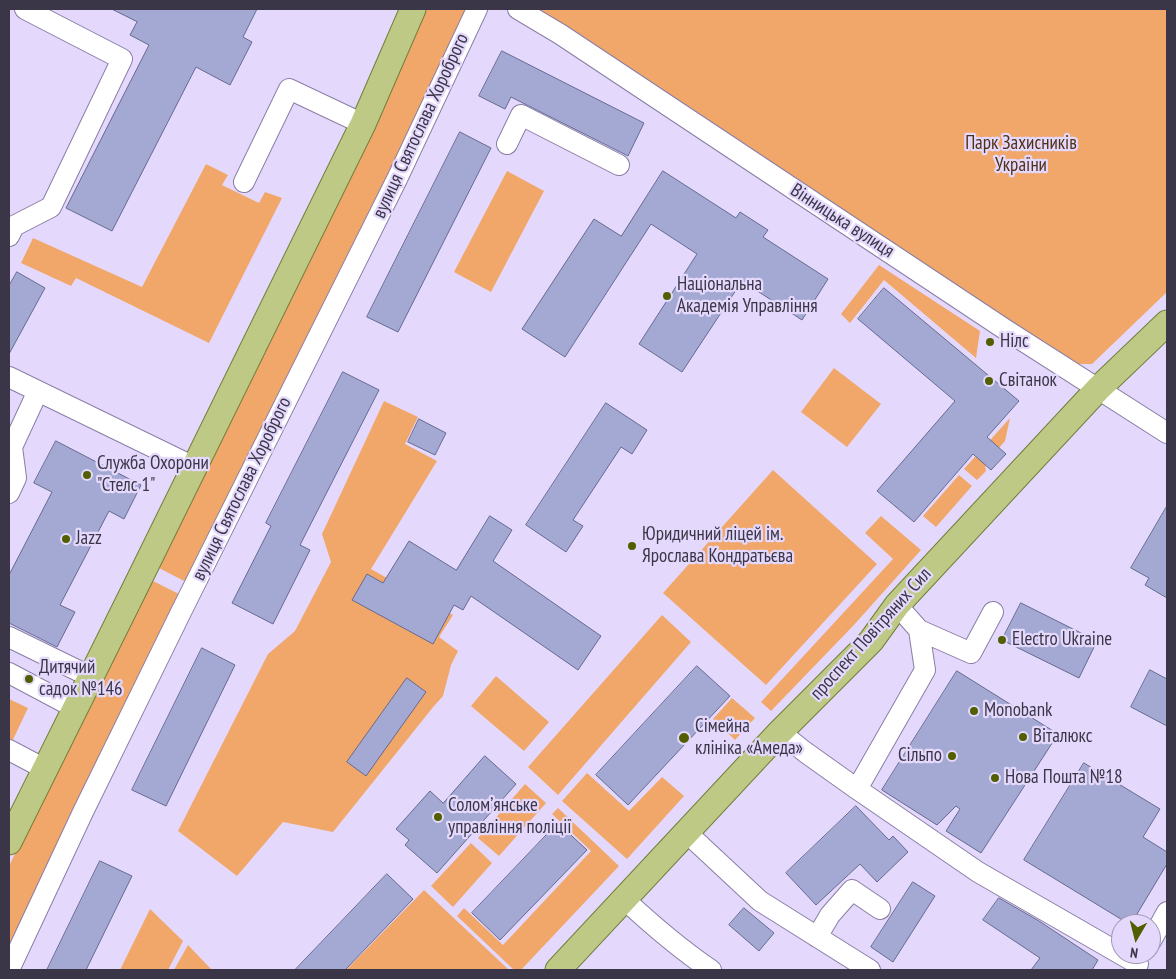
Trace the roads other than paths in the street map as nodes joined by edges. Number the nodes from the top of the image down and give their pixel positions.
1 (25, 9) edge
2 (413, 9) edge
3 (477, 9) edge
4 (518, 9) edge
5 (363, 124) junction
6 (507, 144) dead end
7 (619, 165) dead end
8 (244, 182) dead end
9 (9, 236) edge
10 (1167, 323) edge
11 (9, 377) edge
12 (1098, 389) junction
13 (38, 391) junction
14 (1167, 433) edge
15 (194, 467) junction
16 (9, 493) edge
17 (897, 605) junction
18 (993, 612) dead end
19 (919, 630) junction
20 (9, 637) edge
21 (9, 673) edge
22 (91, 676) junction
23 (76, 708) junction
24 (780, 732) junction
25 (9, 750) edge
26 (45, 769) junction
27 (857, 789) junction
28 (686, 832) junction
29 (9, 842) edge
30 (624, 899) junction
31 (880, 909) dead end
32 (817, 937) junction
33 (1111, 948) edge
34 (707, 969) edge
35 (9, 970) edge
36 (558, 970) edge
37 (870, 970) edge

1 - 9 street
2 - 5 main road
3 - 35 street, вулиця Святослава Хороброго
4 - 12 street, Вінницька вулиця
5 - 8 street
5 - 15 main road
6 - 7 street
10 - 12 main road, проспект Повітряних Сил
11 - 13 street
12 - 14 street, Вінницька вулиця
12 - 17 main road, проспект Повітряних Сил
13 - 15 street
13 - 16 street
15 - 22 main road
17 - 19 street
17 - 24 main road, проспект Повітряних Сил
18 - 19 street
19 - 27 street
20 - 22 street
21 - 23 street
22 - 23 main road
23 - 26 main road
24 - 27 street
24 - 28 main road, проспект Повітряних Сил
25 - 26 street
26 - 29 main road
27 - 33 street
28 - 30 main road, проспект Повітряних Сил
28 - 32 street
30 - 34 street
30 - 36 main road, проспект Повітряних Сил
31 - 32 street
32 - 37 street

